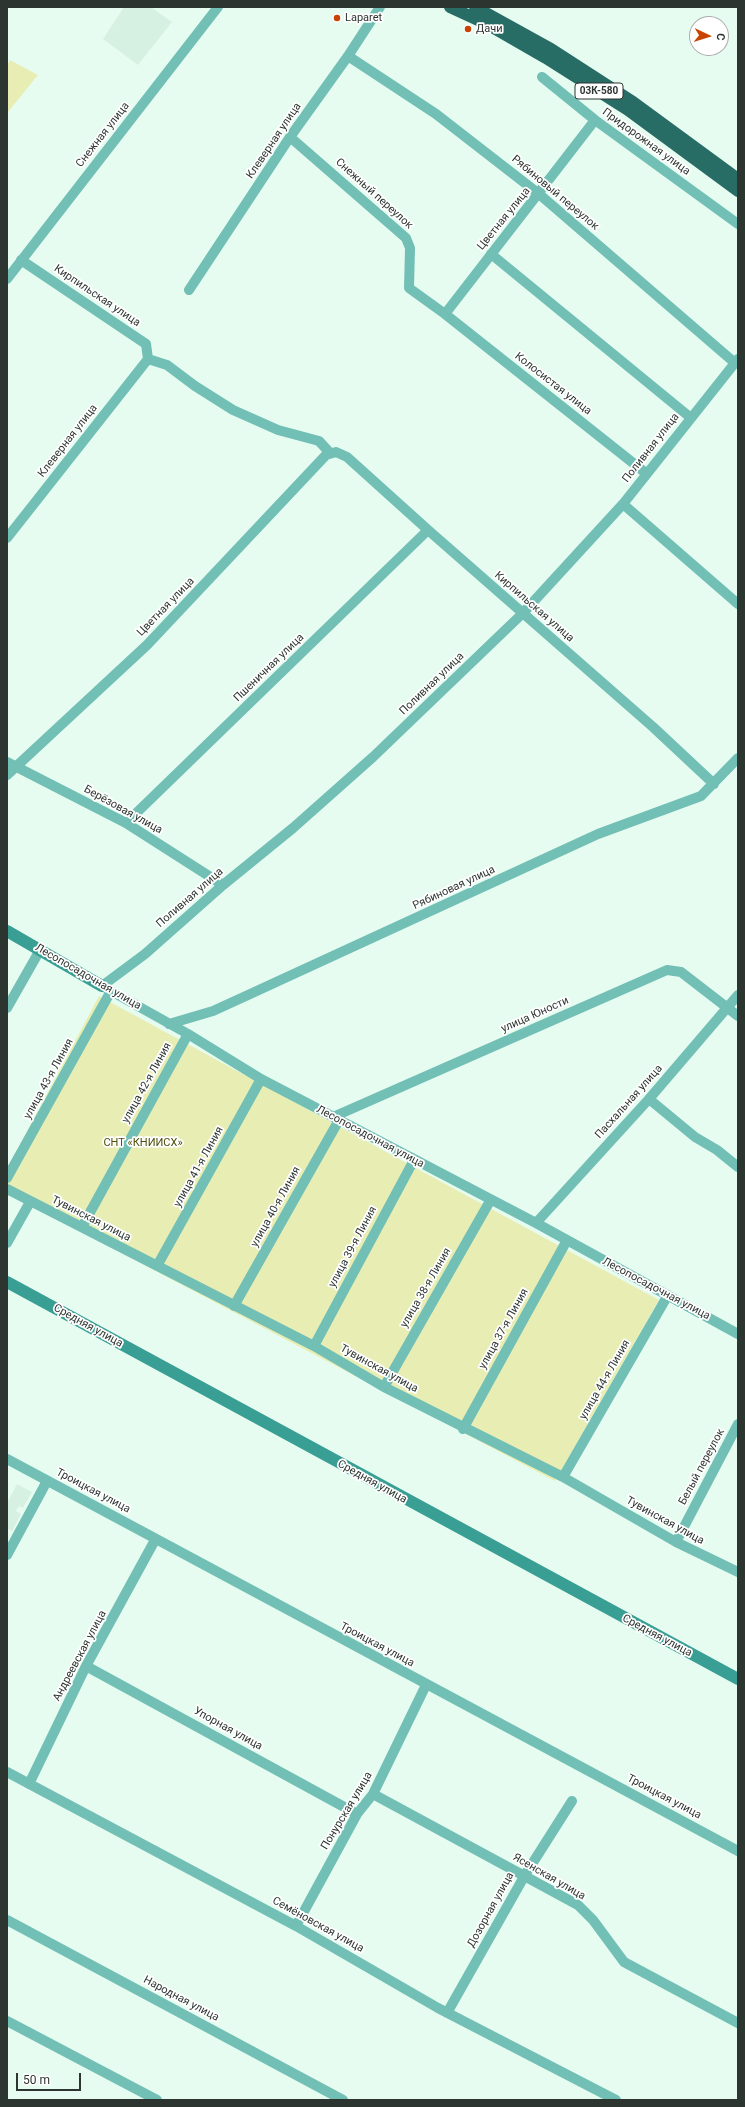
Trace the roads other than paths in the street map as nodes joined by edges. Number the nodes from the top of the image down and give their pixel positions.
1 (218, 7) edge
2 (380, 7) edge
3 (450, 7) edge
4 (475, 7) edge
5 (348, 56) junction
6 (542, 77) dead end
7 (595, 120) junction
8 (290, 137) junction
9 (738, 179) edge
10 (738, 191) edge
11 (539, 194) junction
12 (738, 224) edge
13 (491, 254) junction
14 (21, 260) junction
15 (7, 279) edge
16 (189, 290) dead end
17 (445, 314) junction
18 (148, 359) junction
19 (736, 361) edge
20 (691, 418) junction
21 (333, 453) junction
22 (647, 474) junction
23 (623, 504) junction
24 (428, 530) junction
25 (7, 538) edge
26 (738, 604) edge
27 (523, 613) junction
28 (738, 758) edge
29 (11, 764) edge
30 (7, 775) edge
31 (714, 784) junction
32 (126, 823) junction
33 (223, 885) junction
34 (7, 931) edge
35 (40, 950) junction
36 (107, 988) junction
37 (738, 995) edge
38 (728, 1007) junction
39 (7, 1008) edge
40 (738, 1016) edge
41 (169, 1024) junction
42 (188, 1034) junction
43 (262, 1080) junction
44 (649, 1099) junction
45 (336, 1118) junction
46 (414, 1160) junction
47 (738, 1167) edge
48 (7, 1178) edge
49 (7, 1189) edge
50 (490, 1201) junction
51 (30, 1202) junction
52 (536, 1223) junction
53 (82, 1227) junction
54 (566, 1242) junction
55 (7, 1244) edge
56 (157, 1266) junction
57 (7, 1282) edge
58 (668, 1295) junction
59 (234, 1306) junction
60 (738, 1334) edge
61 (314, 1346) junction
62 (384, 1387) junction
63 (738, 1424) edge
64 (463, 1428) junction
65 (7, 1459) edge
66 (563, 1477) junction
67 (47, 1481) junction
68 (155, 1540) junction
69 (676, 1542) junction
70 (7, 1555) edge
71 (738, 1572) edge
72 (86, 1666) junction
73 (738, 1679) edge
74 (426, 1685) junction
75 (7, 1772) edge
76 (29, 1784) junction
77 (373, 1794) junction
78 (572, 1801) dead end
79 (357, 1814) junction
80 (738, 1851) edge
81 (525, 1875) junction
82 (7, 1920) edge
83 (296, 1926) junction
84 (447, 2013) junction
85 (7, 2021) edge
86 (738, 2023) edge
87 (157, 2100) edge
88 (343, 2100) edge
89 (616, 2100) edge

1 - 14 street, Снежная улица
2 - 5 street, Клеверная улица
3 - 10 highway, 03К-580
4 - 9 highway, 03К-580
5 - 8 street, Клеверная улица
5 - 11 street, Рябиновый переулок
6 - 7 street, Придорожная улица
7 - 11 street, Цветная улица
7 - 12 street, Придорожная улица
8 - 16 street, Клеверная улица
8 - 17 street, Снежный переулок
11 - 13 street, Цветная улица
11 - 19 street, Рябиновый переулок
13 - 17 street, Цветная улица
13 - 20 street
14 - 15 street, Снежная улица
14 - 18 street, Кирпильская улица
17 - 22 street, Колосистая улица
18 - 21 street, Кирпильская улица
18 - 25 street, Клеверная улица
19 - 20 street, Поливная улица
20 - 22 street, Поливная улица
21 - 24 street, Кирпильская улица
21 - 29 street, Цветная улица
22 - 23 street, Поливная улица
23 - 26 street
23 - 27 street, Поливная улица
24 - 27 street, Кирпильская улица
24 - 32 street, Пшеничная улица
27 - 31 street, Кирпильская улица
27 - 33 street, Поливная улица
28 - 31 street, Рябиновая улица
29 - 30 street, Цветная улица
29 - 32 street, Берёзовая улица
31 - 41 street, Рябиновая улица
32 - 33 street, Берёзовая улица
33 - 36 street, Поливная улица
34 - 35 street, Лесопосадочная улица
35 - 36 street, Лесопосадочная улица
35 - 39 street
36 - 41 street, Лесопосадочная улица
36 - 48 street, улица 43-я Линия
37 - 38 street, Пасхальная улица
38 - 40 street, улица Юности
38 - 44 street, Пасхальная улица
38 - 45 street, улица Юности
41 - 42 street, Лесопосадочная улица
42 - 43 street, Лесопосадочная улица
42 - 53 street, улица 42-я Линия
43 - 45 street, Лесопосадочная улица
43 - 56 street, улица 41-я Линия
44 - 47 street
44 - 52 street, Пасхальная улица
45 - 46 street, Лесопосадочная улица
45 - 59 street, улица 40-я Линия
46 - 50 street, Лесопосадочная улица
46 - 61 street, улица 39-я Линия
49 - 51 street, Тувинская улица
50 - 52 street, Лесопосадочная улица
50 - 62 street, улица 38-я Линия
51 - 53 street, Тувинская улица
51 - 55 street
52 - 54 street, Лесопосадочная улица
53 - 56 street, Тувинская улица
54 - 58 street, Лесопосадочная улица
54 - 64 street, улица 37-я Линия
56 - 59 street, Тувинская улица
57 - 73 street, Средняя улица
58 - 60 street, Лесопосадочная улица
58 - 66 street, улица 44-я Линия
59 - 61 street, Тувинская улица
61 - 62 street, Тувинская улица
62 - 64 street, Тувинская улица
63 - 69 street, Белый переулок
64 - 66 street, Тувинская улица
65 - 67 street, Троицкая улица
66 - 69 street, Тувинская улица
67 - 68 street, Троицкая улица
67 - 70 street
68 - 72 street, Андреевская улица
68 - 74 street, Троицкая улица
69 - 71 street, Тувинская улица
72 - 76 street, Андреевская улица
72 - 79 street, Упорная улица
74 - 77 street, Понурская улица
74 - 80 street, Троицкая улица
75 - 76 street, Семёновская улица
76 - 83 street, Семёновская улица
77 - 79 street, Понурская улица
77 - 81 street, Ясенская улица
78 - 81 street, Дозорная улица
79 - 83 street, Понурская улица
81 - 84 street, Дозорная улица
81 - 86 street, Ясенская улица
82 - 88 street, Народная улица
83 - 84 street, Семёновская улица
84 - 89 street, Семёновская улица
85 - 87 street

